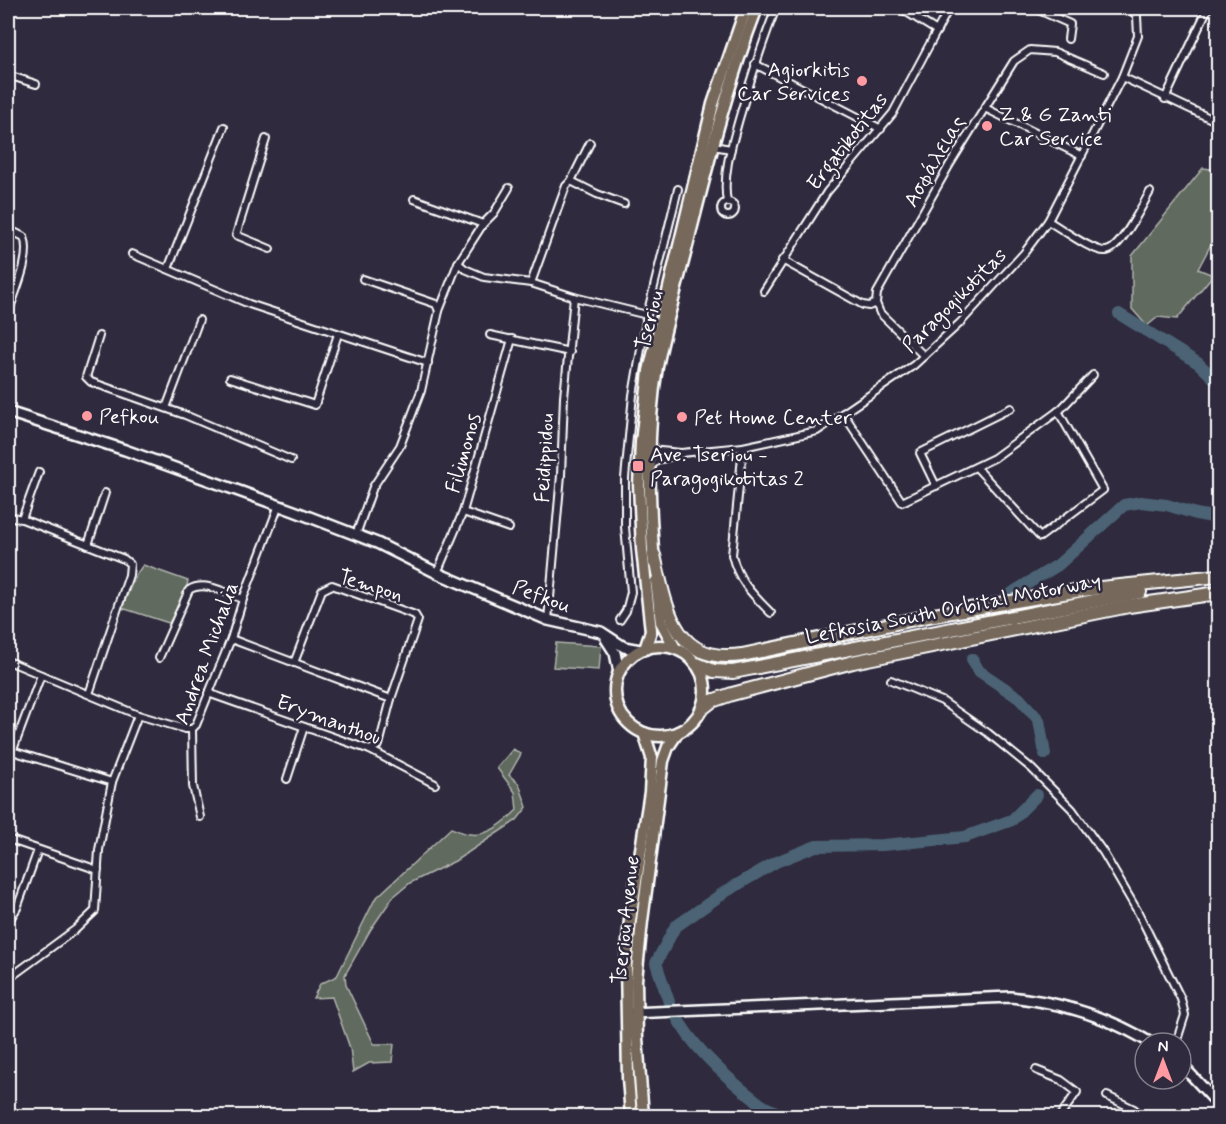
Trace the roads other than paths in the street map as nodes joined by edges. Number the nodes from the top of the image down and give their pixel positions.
1 (746, 8) edge
2 (757, 8) edge
3 (776, 8) edge
4 (900, 8) edge
5 (949, 8) edge
6 (1034, 8) edge
7 (1129, 8) edge
8 (1208, 8) edge
9 (937, 31) junction
10 (1068, 39) dead end
11 (755, 64) junction
12 (1104, 73) dead end
13 (8, 75) edge
14 (1122, 76) junction
15 (36, 84) dead end
16 (1165, 99) junction
17 (985, 108) junction
18 (1218, 122) edge
19 (224, 127) dead end
20 (881, 129) junction
21 (266, 139) dead end
22 (590, 143) dead end
23 (712, 146) junction
24 (731, 149) junction
25 (1082, 156) junction
26 (571, 181) junction
27 (509, 188) dead end
28 (678, 189) dead end
29 (1150, 192) dead end
30 (414, 199) dead end
31 (727, 202) dead end
32 (624, 204) dead end
33 (1048, 220) junction
34 (483, 224) junction
35 (8, 229) edge
36 (270, 249) dead end
37 (132, 254) dead end
38 (782, 260) junction
39 (458, 263) junction
40 (168, 269) junction
41 (363, 279) dead end
42 (531, 283) junction
43 (764, 291) dead end
44 (574, 297) junction
45 (876, 303) junction
46 (439, 310) junction
47 (8, 314) edge
48 (647, 315) junction
49 (199, 320) dead end
50 (339, 334) junction
51 (490, 335) dead end
52 (99, 336) dead end
53 (512, 339) junction
54 (570, 352) junction
55 (924, 356) junction
56 (428, 363) junction
57 (1093, 375) dead end
58 (230, 378) dead end
59 (166, 408) junction
60 (1011, 408) dead end
61 (1058, 411) junction
62 (8, 412) edge
63 (843, 413) junction
64 (742, 447) junction
65 (650, 450) junction
66 (681, 453) junction
67 (291, 460) dead end
68 (650, 467) junction
69 (976, 467) junction
70 (39, 472) dead end
71 (936, 486) junction
72 (105, 493) dead end
73 (279, 505) junction
74 (463, 512) junction
75 (8, 516) edge
76 (22, 519) junction
77 (509, 528) dead end
78 (356, 535) junction
79 (88, 544) junction
80 (654, 555) junction
81 (437, 573) junction
82 (1218, 576) edge
83 (1218, 581) edge
84 (1218, 593) edge
85 (243, 599) junction
86 (771, 613) dead end
87 (548, 620) junction
88 (620, 620) dead end
89 (593, 630) junction
90 (231, 639) junction
91 (675, 648) junction
92 (643, 649) junction
93 (159, 658) dead end
94 (8, 661) edge
95 (294, 663) junction
96 (697, 664) junction
97 (619, 672) junction
98 (41, 675) junction
99 (891, 680) dead end
100 (208, 693) junction
101 (89, 694) junction
102 (391, 699) junction
103 (703, 708) junction
104 (138, 715) junction
105 (304, 727) junction
106 (192, 729) junction
107 (678, 732) junction
108 (644, 733) junction
109 (370, 750) junction
110 (12, 752) junction
111 (8, 762) edge
112 (286, 779) dead end
113 (112, 782) junction
114 (435, 784) dead end
115 (200, 817) dead end
116 (8, 840) edge
117 (38, 850) junction
118 (98, 870) junction
119 (8, 921) edge
120 (8, 979) edge
121 (631, 1013) junction
122 (1180, 1031) edge
123 (1133, 1033) edge
124 (1036, 1070) dead end
125 (1193, 1077) edge
126 (1107, 1096) dead end
127 (1218, 1104) edge
128 (631, 1116) edge
129 (643, 1116) edge
130 (1060, 1116) edge
131 (1142, 1116) edge

1 - 92 main road, Tseriou
2 - 23 main road, Tseriou
3 - 11 street
4 - 9 street
5 - 9 street, Ergatikotitas
6 - 10 street
7 - 14 street, Paragogikotitas
8 - 16 street
9 - 20 street, Ergatikotitas
11 - 20 street
11 - 24 street
12 - 17 street, Ασφάλειας
13 - 15 street
14 - 16 street
14 - 25 street, Paragogikotitas
16 - 18 street
17 - 25 street
17 - 45 street, Ασφάλειας
19 - 40 street
20 - 38 street, Ergatikotitas
21 - 36 street
22 - 26 street
23 - 24 street
23 - 65 main road, Tseriou
24 - 31 street
25 - 33 street, Paragogikotitas
26 - 32 street
26 - 42 street
27 - 34 street
28 - 48 street
29 - 33 street
30 - 34 street
33 - 55 street, Paragogikotitas
34 - 39 street
35 - 47 street
37 - 40 street
38 - 43 street, Ergatikotitas
38 - 45 street
39 - 42 street
39 - 46 street
40 - 50 street
41 - 46 street
42 - 44 street
44 - 48 street
44 - 54 street, Feidippidou
45 - 55 street
46 - 56 street
48 - 88 street
49 - 59 street
50 - 56 street
50 - 58 street
51 - 53 street
52 - 59 street
53 - 54 street
53 - 74 street, Filimonos
54 - 87 street, Feidippidou
55 - 63 street, Paragogikotitas
56 - 78 street
57 - 61 street
59 - 67 street
60 - 71 street
61 - 69 street
61 - 69 street
62 - 73 main road, Pefkou
63 - 64 street, Paragogikotitas
63 - 71 street
64 - 66 street, Paragogikotitas
64 - 86 street
65 - 66 street, Paragogikotitas
65 - 68 main road, Tseriou
66 - 68 street
68 - 80 main road, Tseriou
69 - 71 street
70 - 76 street
72 - 79 street
73 - 78 main road, Pefkou
73 - 85 street, Andrea Michalia
74 - 77 street
74 - 81 street, Filimonos
75 - 76 street
76 - 79 street
78 - 81 main road, Pefkou
79 - 101 street
80 - 82 highway
80 - 91 main road, Tseriou
81 - 87 main road, Pefkou
83 - 96 highway, Lefkosia South Orbital Motorway
84 - 103 highway, Lefkosia South Orbital Motorway
85 - 90 street, Andrea Michalia
85 - 93 street
87 - 89 main road, Pefkou
89 - 92 main road, Pefkou
89 - 97 main road, Pefkou
90 - 95 street
90 - 100 street, Andrea Michalia
91 - 92 main road
91 - 96 main road
92 - 97 main road
94 - 98 street
95 - 102 street
95 - 102 street, Tempon
96 - 103 main road
97 - 108 main road
98 - 101 street
98 - 110 street
99 - 122 street
100 - 105 street, Erymanthou
100 - 106 street, Andrea Michalia
101 - 104 street
102 - 109 street, Tempon
103 - 107 main road
104 - 106 street
104 - 113 street
105 - 109 street, Erymanthou
105 - 112 street
106 - 115 street, Andrea Michalia
107 - 108 main road
107 - 121 main road, Tseriou Avenue
108 - 121 main road, Tseriou Avenue
109 - 114 street, Erymanthou
110 - 111 street
110 - 113 street
113 - 118 street
116 - 117 street
117 - 118 street
117 - 119 street
118 - 120 street
121 - 123 main road
121 - 128 main road, Tseriou Avenue
121 - 129 main road, Tseriou Avenue
124 - 130 street
125 - 127 main road
126 - 131 street

